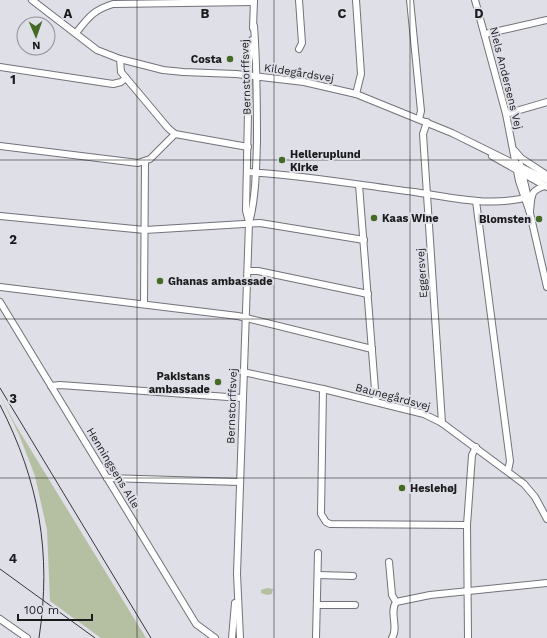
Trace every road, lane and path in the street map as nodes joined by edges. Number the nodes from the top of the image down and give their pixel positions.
1 (32, 0) edge
2 (299, 0) edge
3 (356, 0) edge
4 (410, 0) edge
5 (475, 0) edge
6 (254, 1) edge
7 (547, 20) edge
8 (254, 26) junction
9 (76, 34) junction
10 (485, 34) junction
11 (299, 49) dead end
12 (120, 59) junction
13 (0, 67) edge
14 (249, 75) junction
15 (258, 76) junction
16 (126, 78) junction
17 (356, 94) junction
18 (547, 102) edge
19 (506, 114) junction
20 (419, 119) junction
21 (427, 122) junction
22 (175, 134) junction
23 (511, 139) junction
24 (0, 146) edge
25 (248, 147) junction
26 (515, 151) junction
27 (145, 162) junction
28 (519, 168) junction
29 (247, 172) junction
30 (255, 173) junction
31 (547, 175) edge
32 (546, 184) edge
33 (359, 185) junction
34 (427, 194) junction
35 (528, 197) junction
36 (476, 202) junction
37 (0, 216) edge
38 (249, 224) junction
39 (145, 230) junction
40 (364, 240) junction
41 (248, 271) junction
42 (0, 287) edge
43 (547, 287) edge
44 (368, 294) junction
45 (0, 302) edge
46 (144, 303) junction
47 (246, 317) junction
48 (372, 349) junction
49 (243, 372) junction
50 (51, 386) junction
51 (324, 389) junction
52 (242, 398) junction
53 (376, 402) junction
54 (442, 423) junction
55 (476, 447) junction
56 (508, 471) junction
57 (107, 478) junction
58 (240, 482) junction
59 (547, 519) edge
60 (467, 525) junction
61 (318, 553) dead end
62 (390, 562) dead end
63 (318, 575) junction
64 (353, 576) dead end
65 (547, 583) edge
66 (237, 590) junction
67 (468, 591) junction
68 (396, 602) junction
69 (317, 605) junction
70 (355, 605) dead end
71 (0, 619) edge
72 (27, 638) edge
73 (214, 638) edge
74 (232, 638) edge
75 (240, 638) edge
76 (316, 638) edge
77 (392, 638) edge
78 (468, 638) edge

1 - 9 street, Kildegårdsvej
2 - 11 street
3 - 17 street
4 - 20 street
5 - 10 street, Niels Andersens Vej
6 - 8 street, Bernstorffsvej
6 - 9 street
7 - 10 street
8 - 14 street, Bernstorffsvej
8 - 15 street, Bernstorffsvej
9 - 12 street, Kildegårdsvej
10 - 19 street, Niels Andersens Vej
12 - 14 street, Kildegårdsvej
12 - 16 street
13 - 16 street
14 - 15 street, Kildegårdsvej
14 - 25 street, Bernstorffsvej
15 - 17 street, Kildegårdsvej
15 - 30 street, Bernstorffsvej
16 - 22 street
17 - 20 street, Kildegårdsvej
18 - 19 street
19 - 23 street, Niels Andersens Vej
20 - 21 street, Kildegårdsvej
21 - 28 street, Kildegårdsvej
21 - 34 street, Eggersvej
22 - 25 street
22 - 27 street
23 - 26 street, Niels Andersens Vej
23 - 28 street, Niels Andersens Vej
24 - 27 street
25 - 29 street, Bernstorffsvej
26 - 28 street, Niels Andersens Vej
26 - 31 street
27 - 39 street
28 - 32 street, Kildegårdsvej
28 - 35 street, Niels Andersens Vej
29 - 30 street
29 - 38 street, Bernstorffsvej
30 - 33 street
30 - 38 street, Bernstorffsvej
32 - 35 street, Kildegårdsvej
33 - 34 street
33 - 40 street
34 - 36 street
34 - 54 street, Eggersvej
35 - 36 street
35 - 43 street
36 - 56 street
37 - 39 street
38 - 39 street
38 - 40 street
38 - 41 street, Bernstorffsvej
39 - 46 street
40 - 44 street
41 - 44 street
41 - 47 street, Bernstorffsvej
42 - 46 street
44 - 48 street
45 - 50 street, Henningsens Alle
46 - 47 street
47 - 48 street
47 - 49 street, Bernstorffsvej
48 - 53 street
49 - 51 street, Baunegårdsvej
49 - 52 street, Bernstorffsvej
50 - 52 street
50 - 57 street, Henningsens Alle
51 - 53 street, Baunegårdsvej
51 - 60 street
52 - 58 street, Bernstorffsvej
53 - 54 street, Baunegårdsvej
54 - 55 street, Baunegårdsvej
55 - 56 street, Baunegårdsvej
55 - 60 street
56 - 59 street, Baunegårdsvej
57 - 58 street
57 - 73 street, Henningsens Alle
58 - 66 street, Bernstorffsvej
60 - 67 street
61 - 63 street
62 - 68 street
63 - 64 street
63 - 69 street
65 - 67 street
66 - 74 street, Bernstorffsvej
66 - 75 street, Bernstorffsvej
67 - 68 street
67 - 78 street
68 - 77 street
69 - 70 street
69 - 76 street
71 - 72 street

